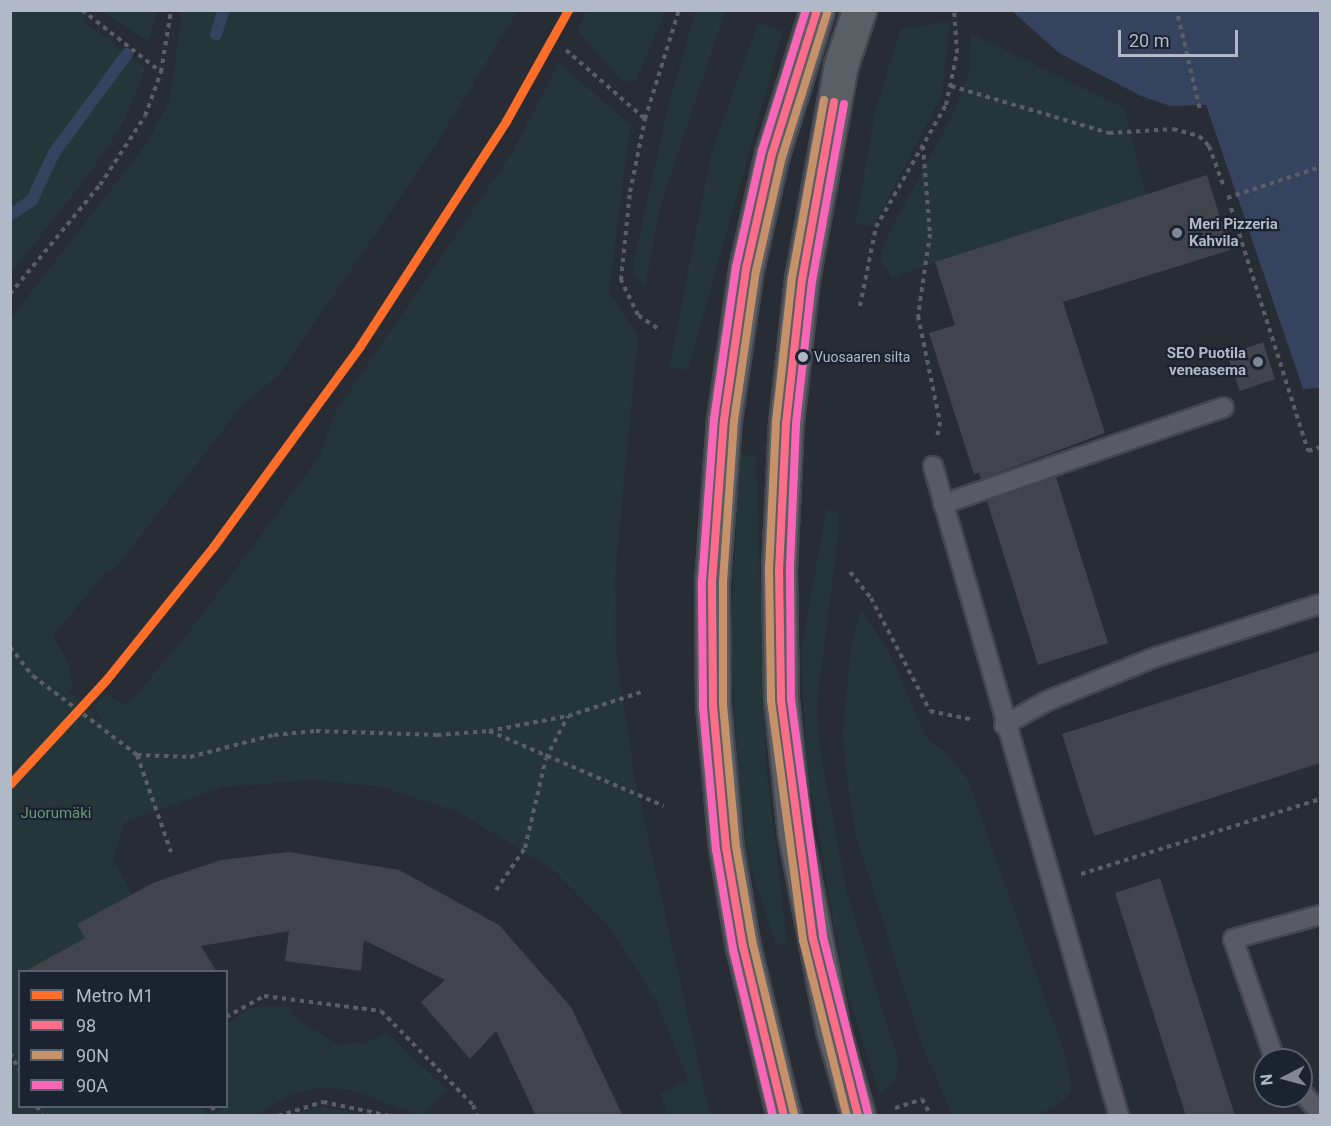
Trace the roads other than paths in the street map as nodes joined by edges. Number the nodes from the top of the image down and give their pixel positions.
1 (817, 10) edge
2 (859, 10) edge
3 (1224, 406) dead end
4 (933, 466) road end
5 (943, 504) junction
6 (1320, 604) edge
7 (1004, 725) junction
8 (1320, 915) edge
9 (1271, 1048) edge
10 (871, 1114) edge
11 (784, 1116) edge
12 (1119, 1116) edge

1 - 11 main road
2 - 10 main road
3 - 5 lane
4 - 5 lane
5 - 7 lane
6 - 7 lane
7 - 12 lane
8 - 9 lane

